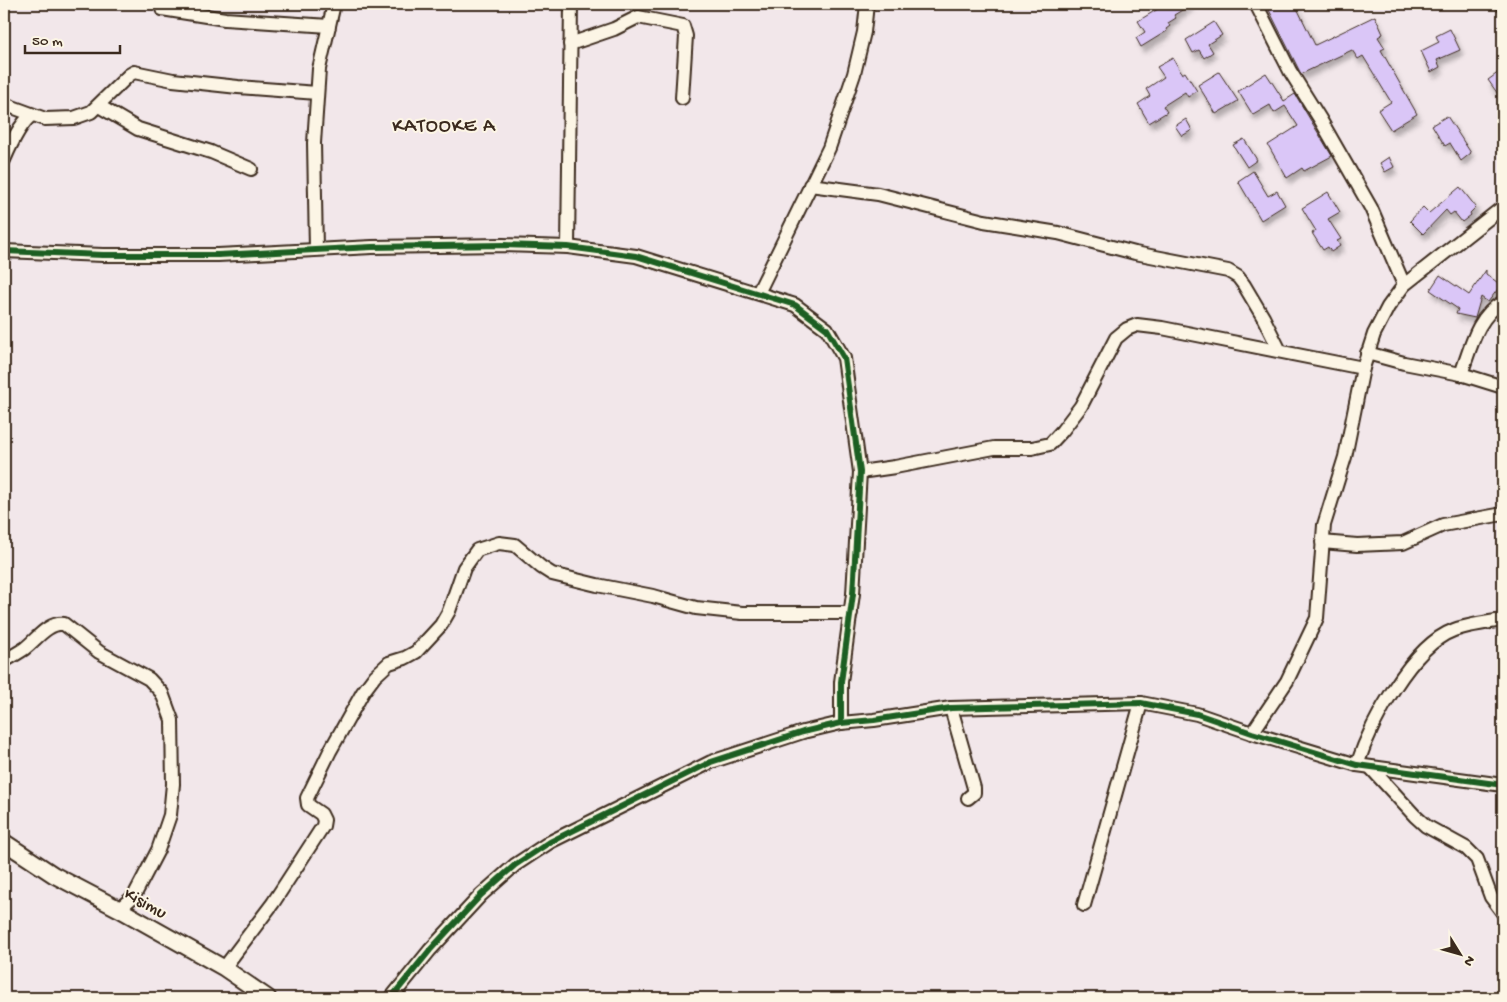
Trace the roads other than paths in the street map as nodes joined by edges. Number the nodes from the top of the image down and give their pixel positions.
1 (334, 4) edge
2 (571, 4) edge
3 (866, 4) edge
4 (1256, 4) edge
5 (162, 9) dead end
6 (329, 26) junction
7 (570, 44) junction
8 (317, 94) junction
9 (682, 98) dead end
10 (4, 104) edge
11 (99, 106) junction
12 (32, 115) junction
13 (4, 160) edge
14 (251, 169) dead end
15 (810, 185) junction
16 (1502, 210) edge
17 (568, 247) junction
18 (316, 249) junction
19 (4, 251) edge
20 (1404, 285) junction
21 (758, 293) junction
22 (1503, 302) edge
23 (1280, 351) junction
24 (1367, 353) junction
25 (1363, 368) junction
26 (1462, 374) junction
27 (1503, 387) edge
28 (860, 472) junction
29 (1503, 514) edge
30 (1322, 542) junction
31 (851, 613) junction
32 (1503, 620) edge
33 (4, 661) edge
34 (1141, 703) junction
35 (952, 708) junction
36 (842, 723) junction
37 (1252, 733) junction
38 (1357, 765) junction
39 (1370, 767) junction
40 (1503, 785) edge
41 (968, 798) dead end
42 (4, 842) edge
43 (1084, 905) dead end
44 (119, 909) junction
45 (1503, 913) edge
46 (224, 968) junction
47 (268, 998) edge
48 (391, 998) edge

1 - 6 street
2 - 7 street
3 - 15 street
4 - 20 street
5 - 6 street
6 - 8 street
7 - 9 street
7 - 17 street
8 - 11 street
8 - 18 street
10 - 12 street
11 - 12 street
11 - 14 street
12 - 13 street
15 - 21 street
15 - 23 street
16 - 20 street
17 - 18 street
17 - 21 street
18 - 19 street
20 - 24 street
21 - 28 street
22 - 26 street
23 - 25 street
23 - 28 street
24 - 25 street
24 - 26 street
25 - 30 street
26 - 27 street
28 - 31 street
29 - 30 street
30 - 37 street
31 - 36 street
31 - 46 street
32 - 38 street
33 - 44 street
34 - 35 street
34 - 37 street
34 - 43 street
35 - 36 street
35 - 41 street
36 - 48 street
37 - 38 street
38 - 39 street
39 - 40 street
39 - 45 street
42 - 44 street, Kisimu
44 - 46 street, Kisimu
46 - 47 street, Kisimu

